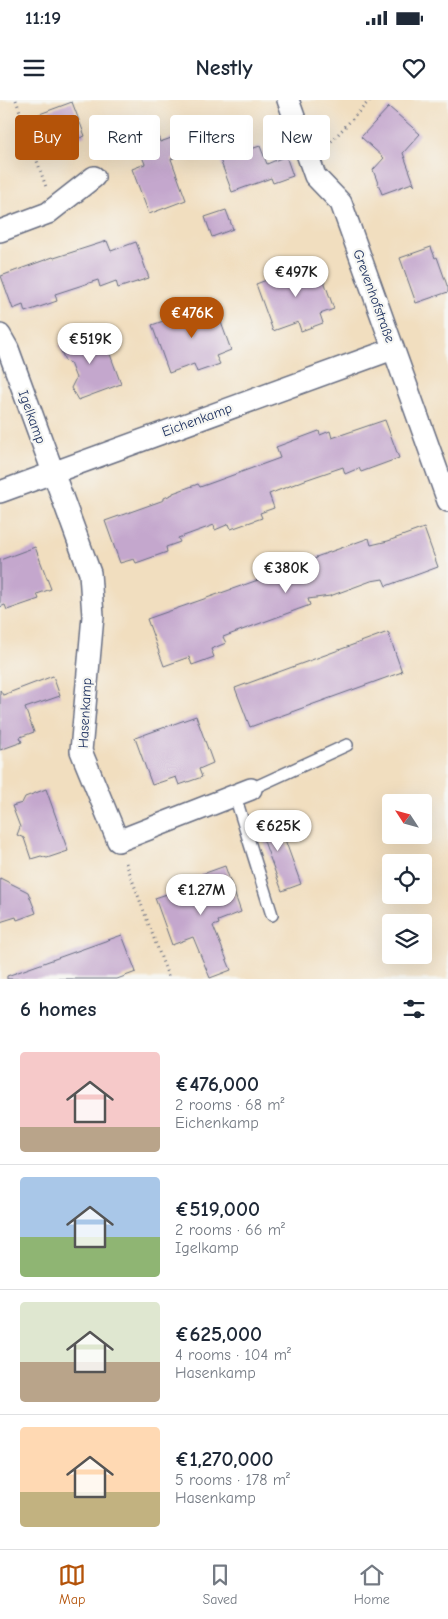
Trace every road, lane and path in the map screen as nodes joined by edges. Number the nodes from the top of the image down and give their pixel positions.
1 (16, 100) edge
2 (288, 100) edge
3 (370, 100) edge
4 (310, 164) junction
5 (94, 177) dead end
6 (54, 208) junction
7 (0, 231) edge
8 (0, 335) edge
9 (393, 349) junction
10 (53, 472) junction
11 (0, 492) edge
12 (448, 501) edge
13 (348, 745) dead end
14 (243, 793) junction
15 (118, 841) junction
16 (272, 914) dead end
17 (169, 979) edge

1 - 6 path
2 - 4 street, Grevenhofstraße
3 - 4 path
4 - 9 street, Grevenhofstraße
5 - 6 street
6 - 7 street
8 - 10 street, Igelkamp
9 - 10 street, Eichenkamp
9 - 12 street, Grevenhofstraße
10 - 11 street, Eichenkamp
10 - 15 street, Hasenkamp
13 - 14 lane
14 - 15 street
14 - 16 lane
15 - 17 path

